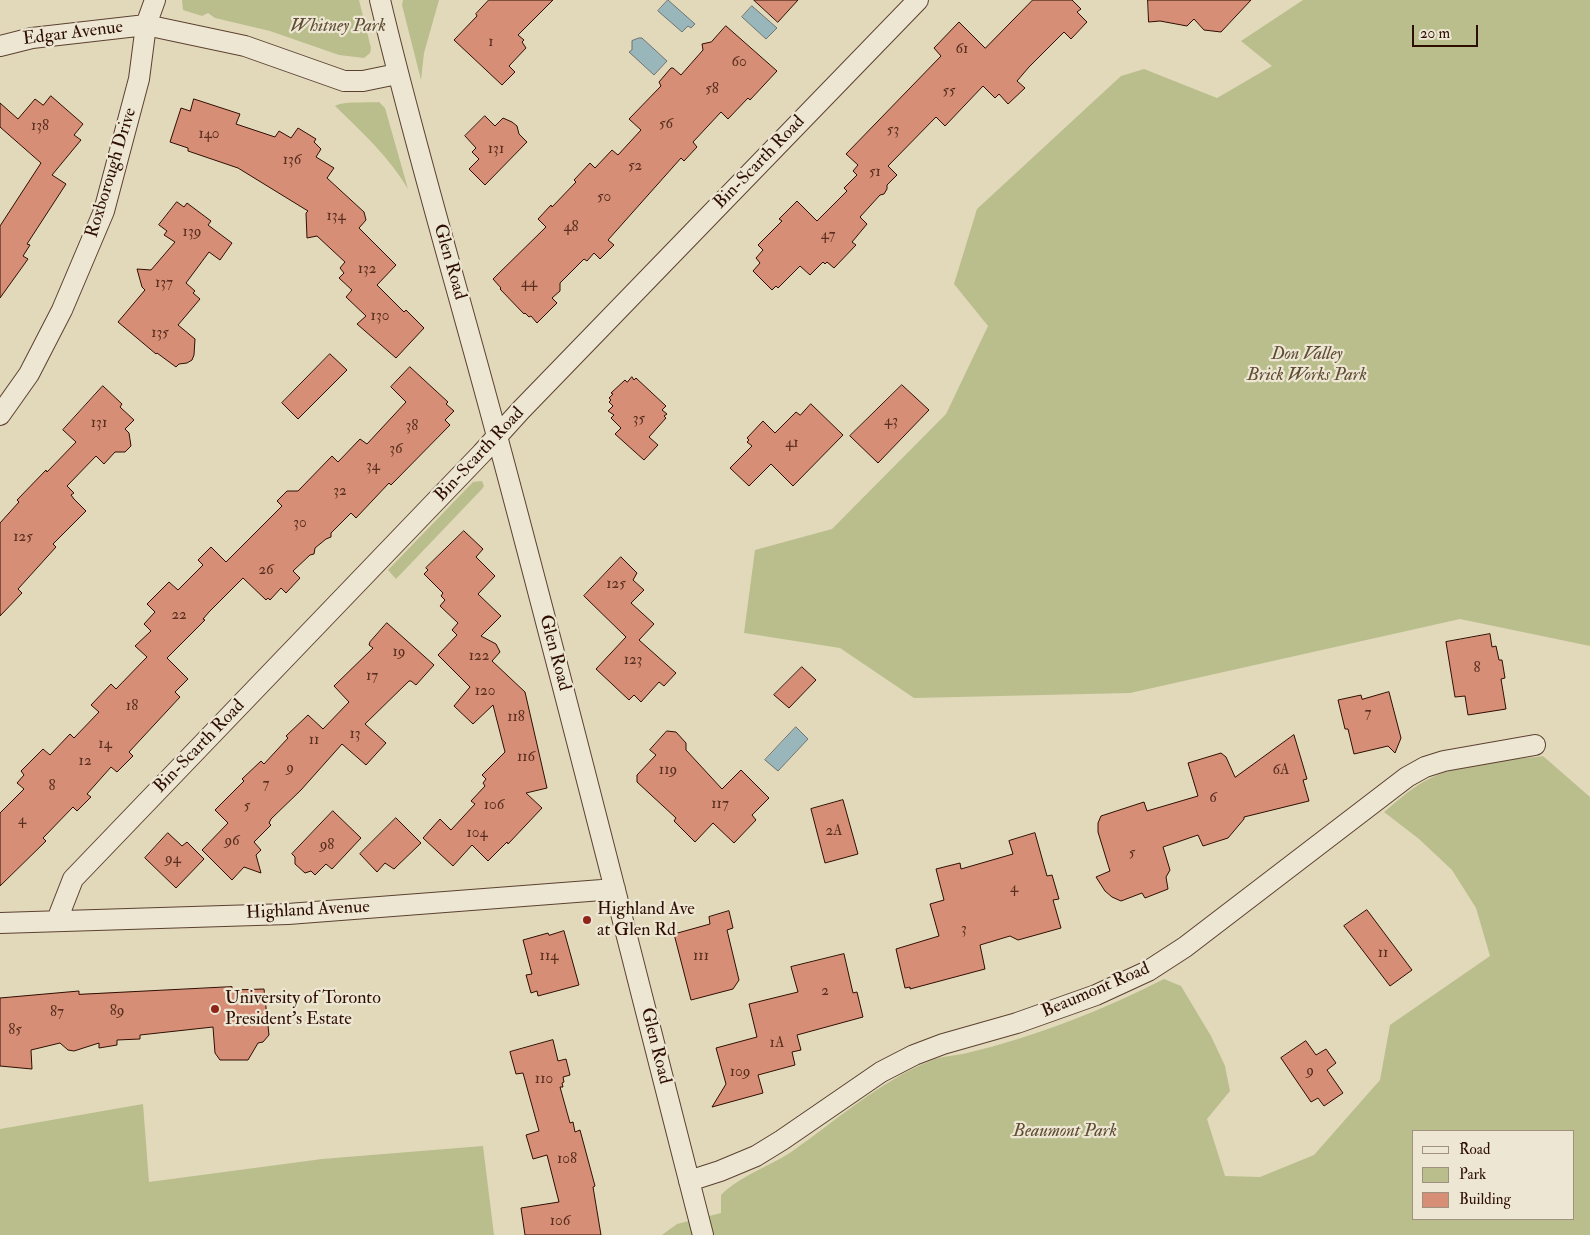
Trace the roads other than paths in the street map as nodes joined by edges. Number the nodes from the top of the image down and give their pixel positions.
1 (155, 0) edge
2 (380, 0) edge
3 (918, 0) edge
4 (146, 25) junction
5 (0, 46) edge
6 (397, 74) junction
7 (0, 415) edge
8 (498, 436) junction
9 (1534, 745) dead end
10 (616, 889) junction
11 (57, 920) junction
12 (0, 923) edge
13 (689, 1181) junction
14 (701, 1227) edge

1 - 4 street, Roxborough Drive
2 - 6 street, Glen Road
3 - 8 street, Bin-Scarth Road
4 - 5 street, Edgar Avenue
4 - 6 street
4 - 7 street, Roxborough Drive
6 - 8 street, Glen Road
8 - 10 street, Glen Road
8 - 11 street, Bin-Scarth Road
9 - 13 street, Beaumont Road
10 - 11 street, Highland Avenue
10 - 13 street, Glen Road
11 - 12 street, Highland Avenue
13 - 14 street, Glen Road

